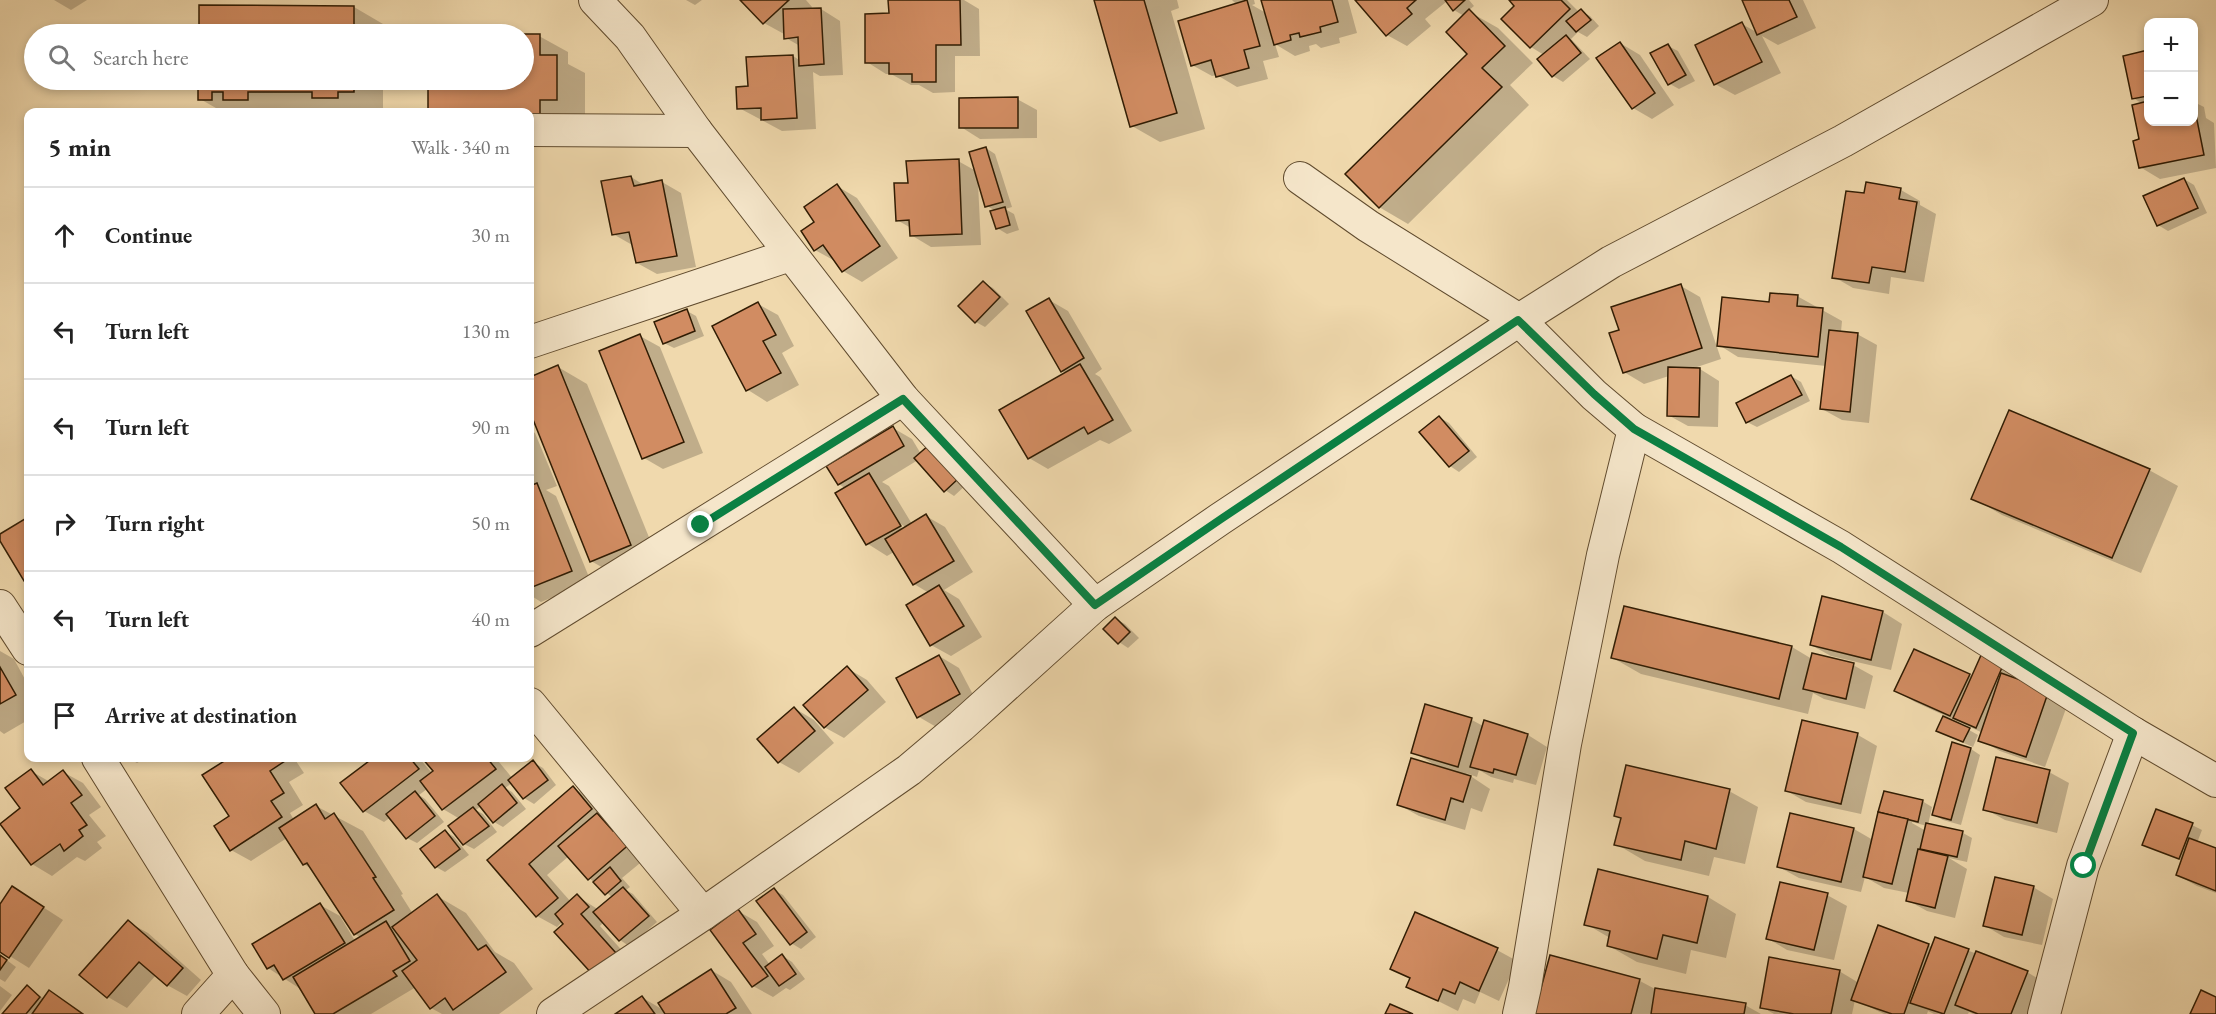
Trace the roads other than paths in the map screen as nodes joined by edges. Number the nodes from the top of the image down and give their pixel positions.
1 (595, 0) edge
2 (2092, 0) edge
3 (534, 130) edge
4 (696, 131) junction
5 (1299, 178) dead end
6 (790, 255) junction
7 (1518, 320) junction
8 (534, 341) edge
9 (903, 399) junction
10 (1634, 429) junction
11 (1095, 605) junction
12 (0, 606) edge
13 (534, 629) edge
14 (24, 643) edge
15 (534, 710) edge
16 (2133, 733) junction
17 (100, 762) edge
18 (2216, 781) edge
19 (703, 914) junction
20 (233, 975) junction
21 (198, 1014) edge
22 (264, 1014) edge
23 (553, 1014) edge
24 (1519, 1014) edge
25 (2044, 1014) edge

1 - 4 street
2 - 7 street
3 - 4 street
4 - 6 street
5 - 7 street
6 - 8 street
6 - 9 street
7 - 10 street
7 - 11 street
9 - 11 street
9 - 13 street
10 - 16 street
10 - 24 street
11 - 19 street
12 - 14 street
15 - 19 street
16 - 18 street
16 - 25 street
17 - 20 street
19 - 23 street
20 - 21 street
20 - 22 street

